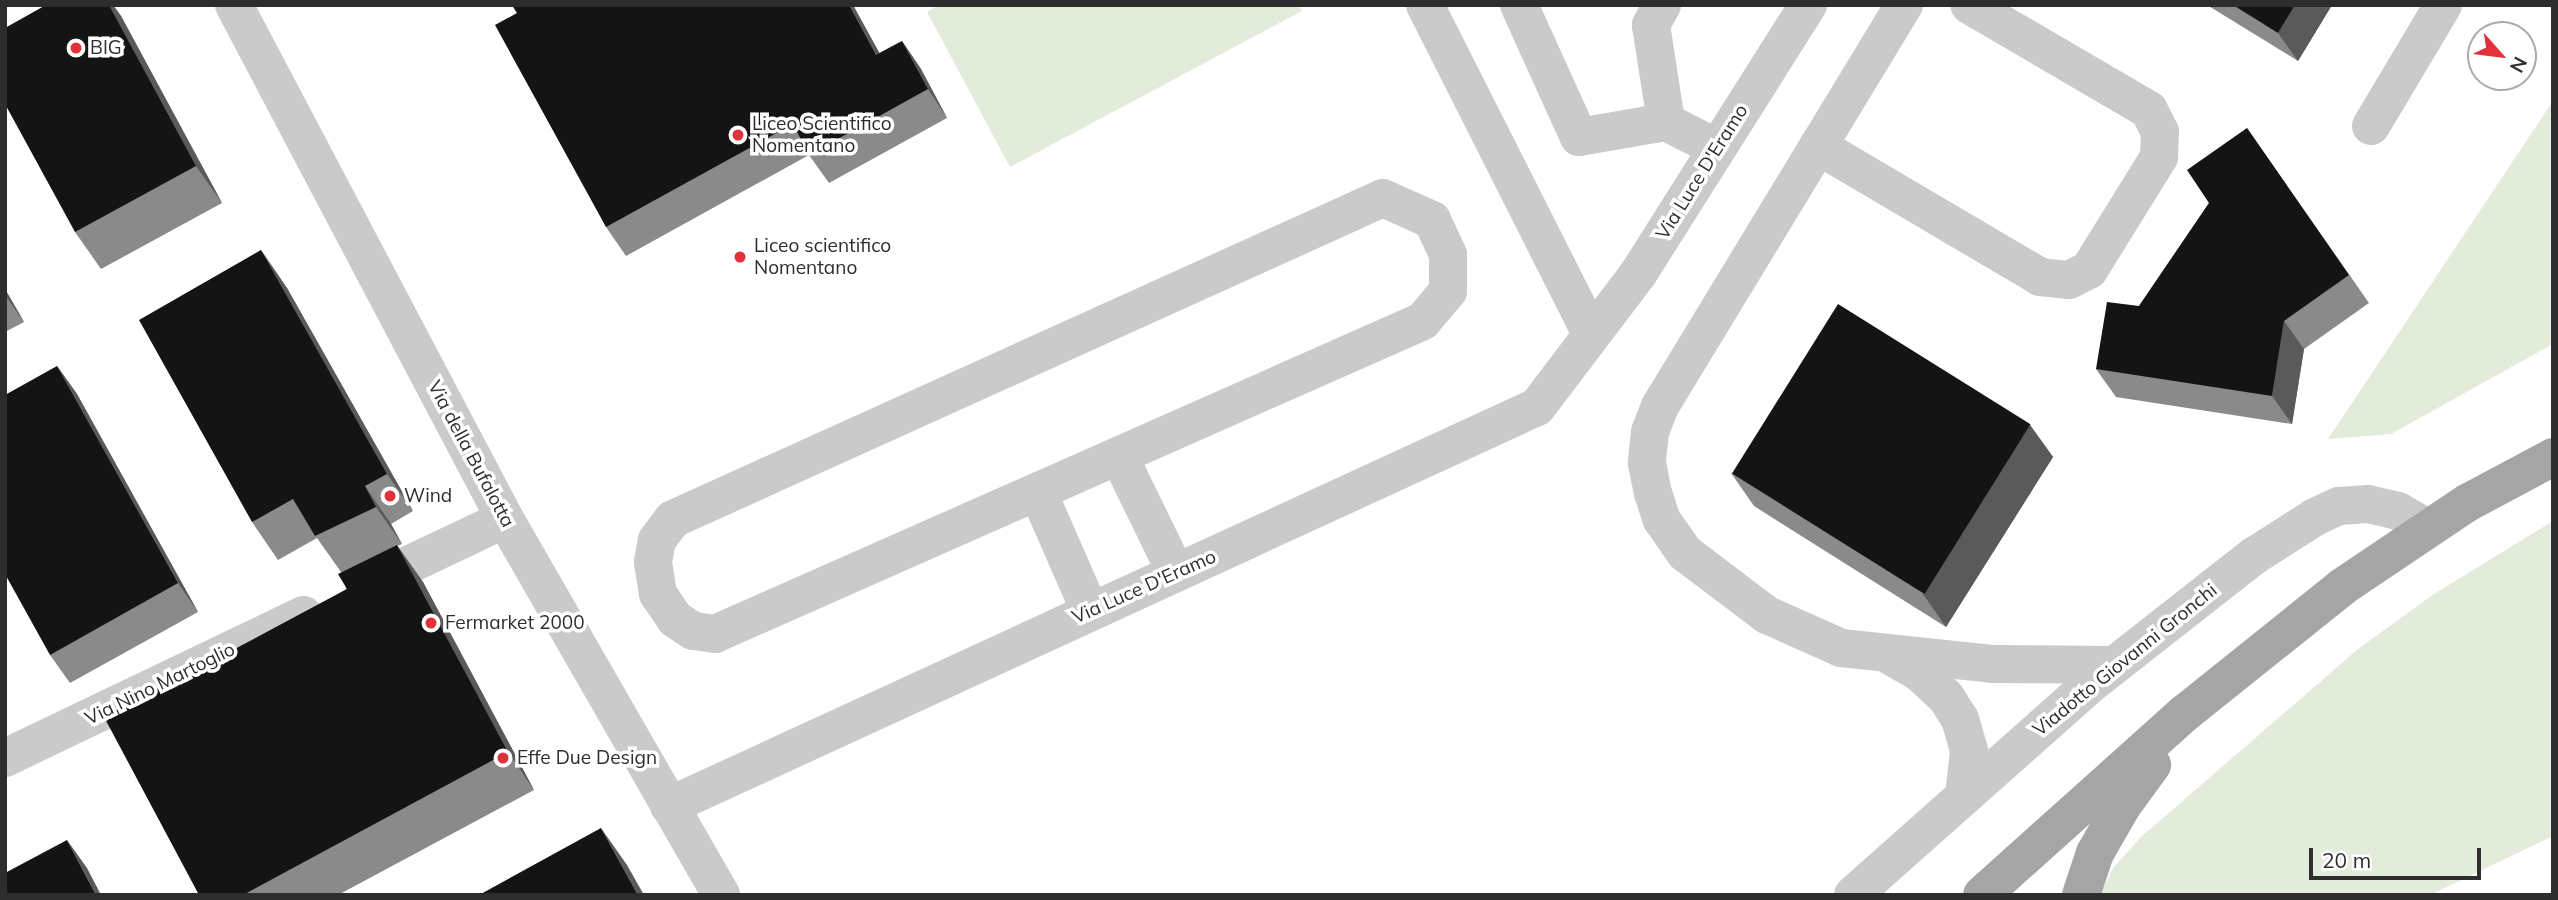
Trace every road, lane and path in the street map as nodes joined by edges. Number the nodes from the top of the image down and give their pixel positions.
1 (234, 5) edge
2 (1425, 5) edge
3 (1519, 5) edge
4 (1662, 5) edge
5 (1808, 5) edge
6 (1904, 5) edge
7 (1969, 5) edge
8 (2443, 5) edge
9 (1666, 122) junction
10 (2371, 126) dead end
11 (1818, 146) junction
12 (1717, 148) junction
13 (1591, 334) junction
14 (1119, 456) junction
15 (2553, 457) edge
16 (1038, 492) junction
17 (505, 519) junction
18 (2428, 528) junction
19 (1176, 573) junction
20 (1090, 611) junction
21 (1885, 652) junction
22 (2248, 661) junction
23 (2114, 665) junction
24 (5, 758) edge
25 (1964, 797) junction
26 (668, 806) junction
27 (721, 895) edge
28 (1853, 895) edge
29 (1982, 895) edge
30 (2081, 895) edge

1 - 17 street, Via della Bufalotta
2 - 13 street
3 - 9 street
4 - 9 street
5 - 12 street, Via Luce D'Eramo
6 - 11 street
7 - 11 street
8 - 10 street
9 - 12 street
11 - 21 street
12 - 13 street, Via Luce D'Eramo
13 - 19 street, Via Luce D'Eramo
14 - 16 street
14 - 16 street
14 - 19 street
15 - 18 main road
16 - 20 street
17 - 24 street, Via Nino Martoglio
17 - 26 street, Via della Bufalotta
18 - 22 main road
18 - 23 street, Viadotto Giovanni Gronchi
19 - 20 street, Via Luce D'Eramo
20 - 26 street, Via Luce D'Eramo
21 - 23 street
21 - 25 street
22 - 29 main road
22 - 30 main road
23 - 25 street, Viadotto Giovanni Gronchi
25 - 28 street, Viadotto Giovanni Gronchi
26 - 27 street, Via della Bufalotta

